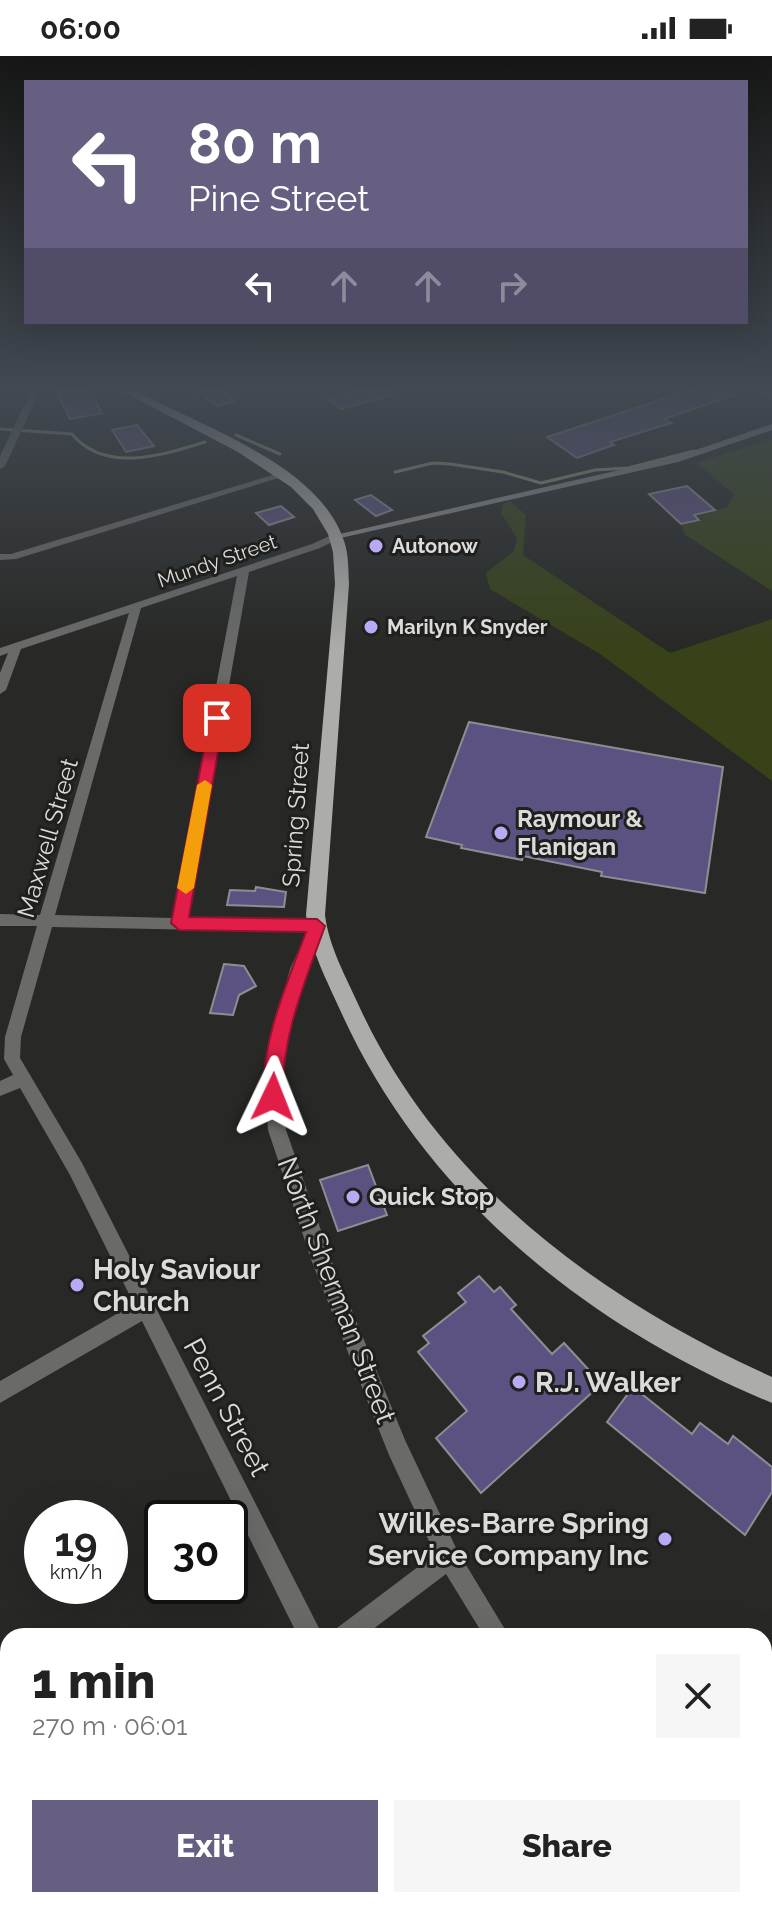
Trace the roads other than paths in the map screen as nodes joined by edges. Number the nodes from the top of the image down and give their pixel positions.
1 (275, 477) edge
2 (286, 477) edge
3 (586, 477) edge
4 (336, 536) junction
5 (0, 557) edge
6 (244, 571) junction
7 (136, 607) junction
8 (16, 647) junction
9 (0, 652) edge
10 (0, 690) edge
11 (0, 920) edge
12 (48, 920) junction
13 (179, 923) junction
14 (317, 926) junction
15 (24, 1078) junction
16 (0, 1089) edge
17 (144, 1309) junction
18 (772, 1390) edge
19 (0, 1393) edge
20 (449, 1558) junction
21 (307, 1628) edge
22 (356, 1628) edge
23 (492, 1628) edge

1 - 5 street
2 - 4 main road, Spring Street
3 - 4 main road, Mundy Street
4 - 6 street, Mundy Street
4 - 14 main road, Spring Street
6 - 7 street, Mundy Street
6 - 13 street
7 - 8 street, Mundy Street
7 - 12 street, Maxwell Street
8 - 9 street, Mundy Street
8 - 10 street
11 - 12 street
12 - 13 street
12 - 15 street, Maxwell Street
13 - 14 street
14 - 18 main road, Spring Street
14 - 20 street, North Sherman Street
15 - 16 street
15 - 17 street, Penn Street
17 - 19 street
17 - 21 street, Penn Street
20 - 22 street
20 - 23 street, North Sherman Street

